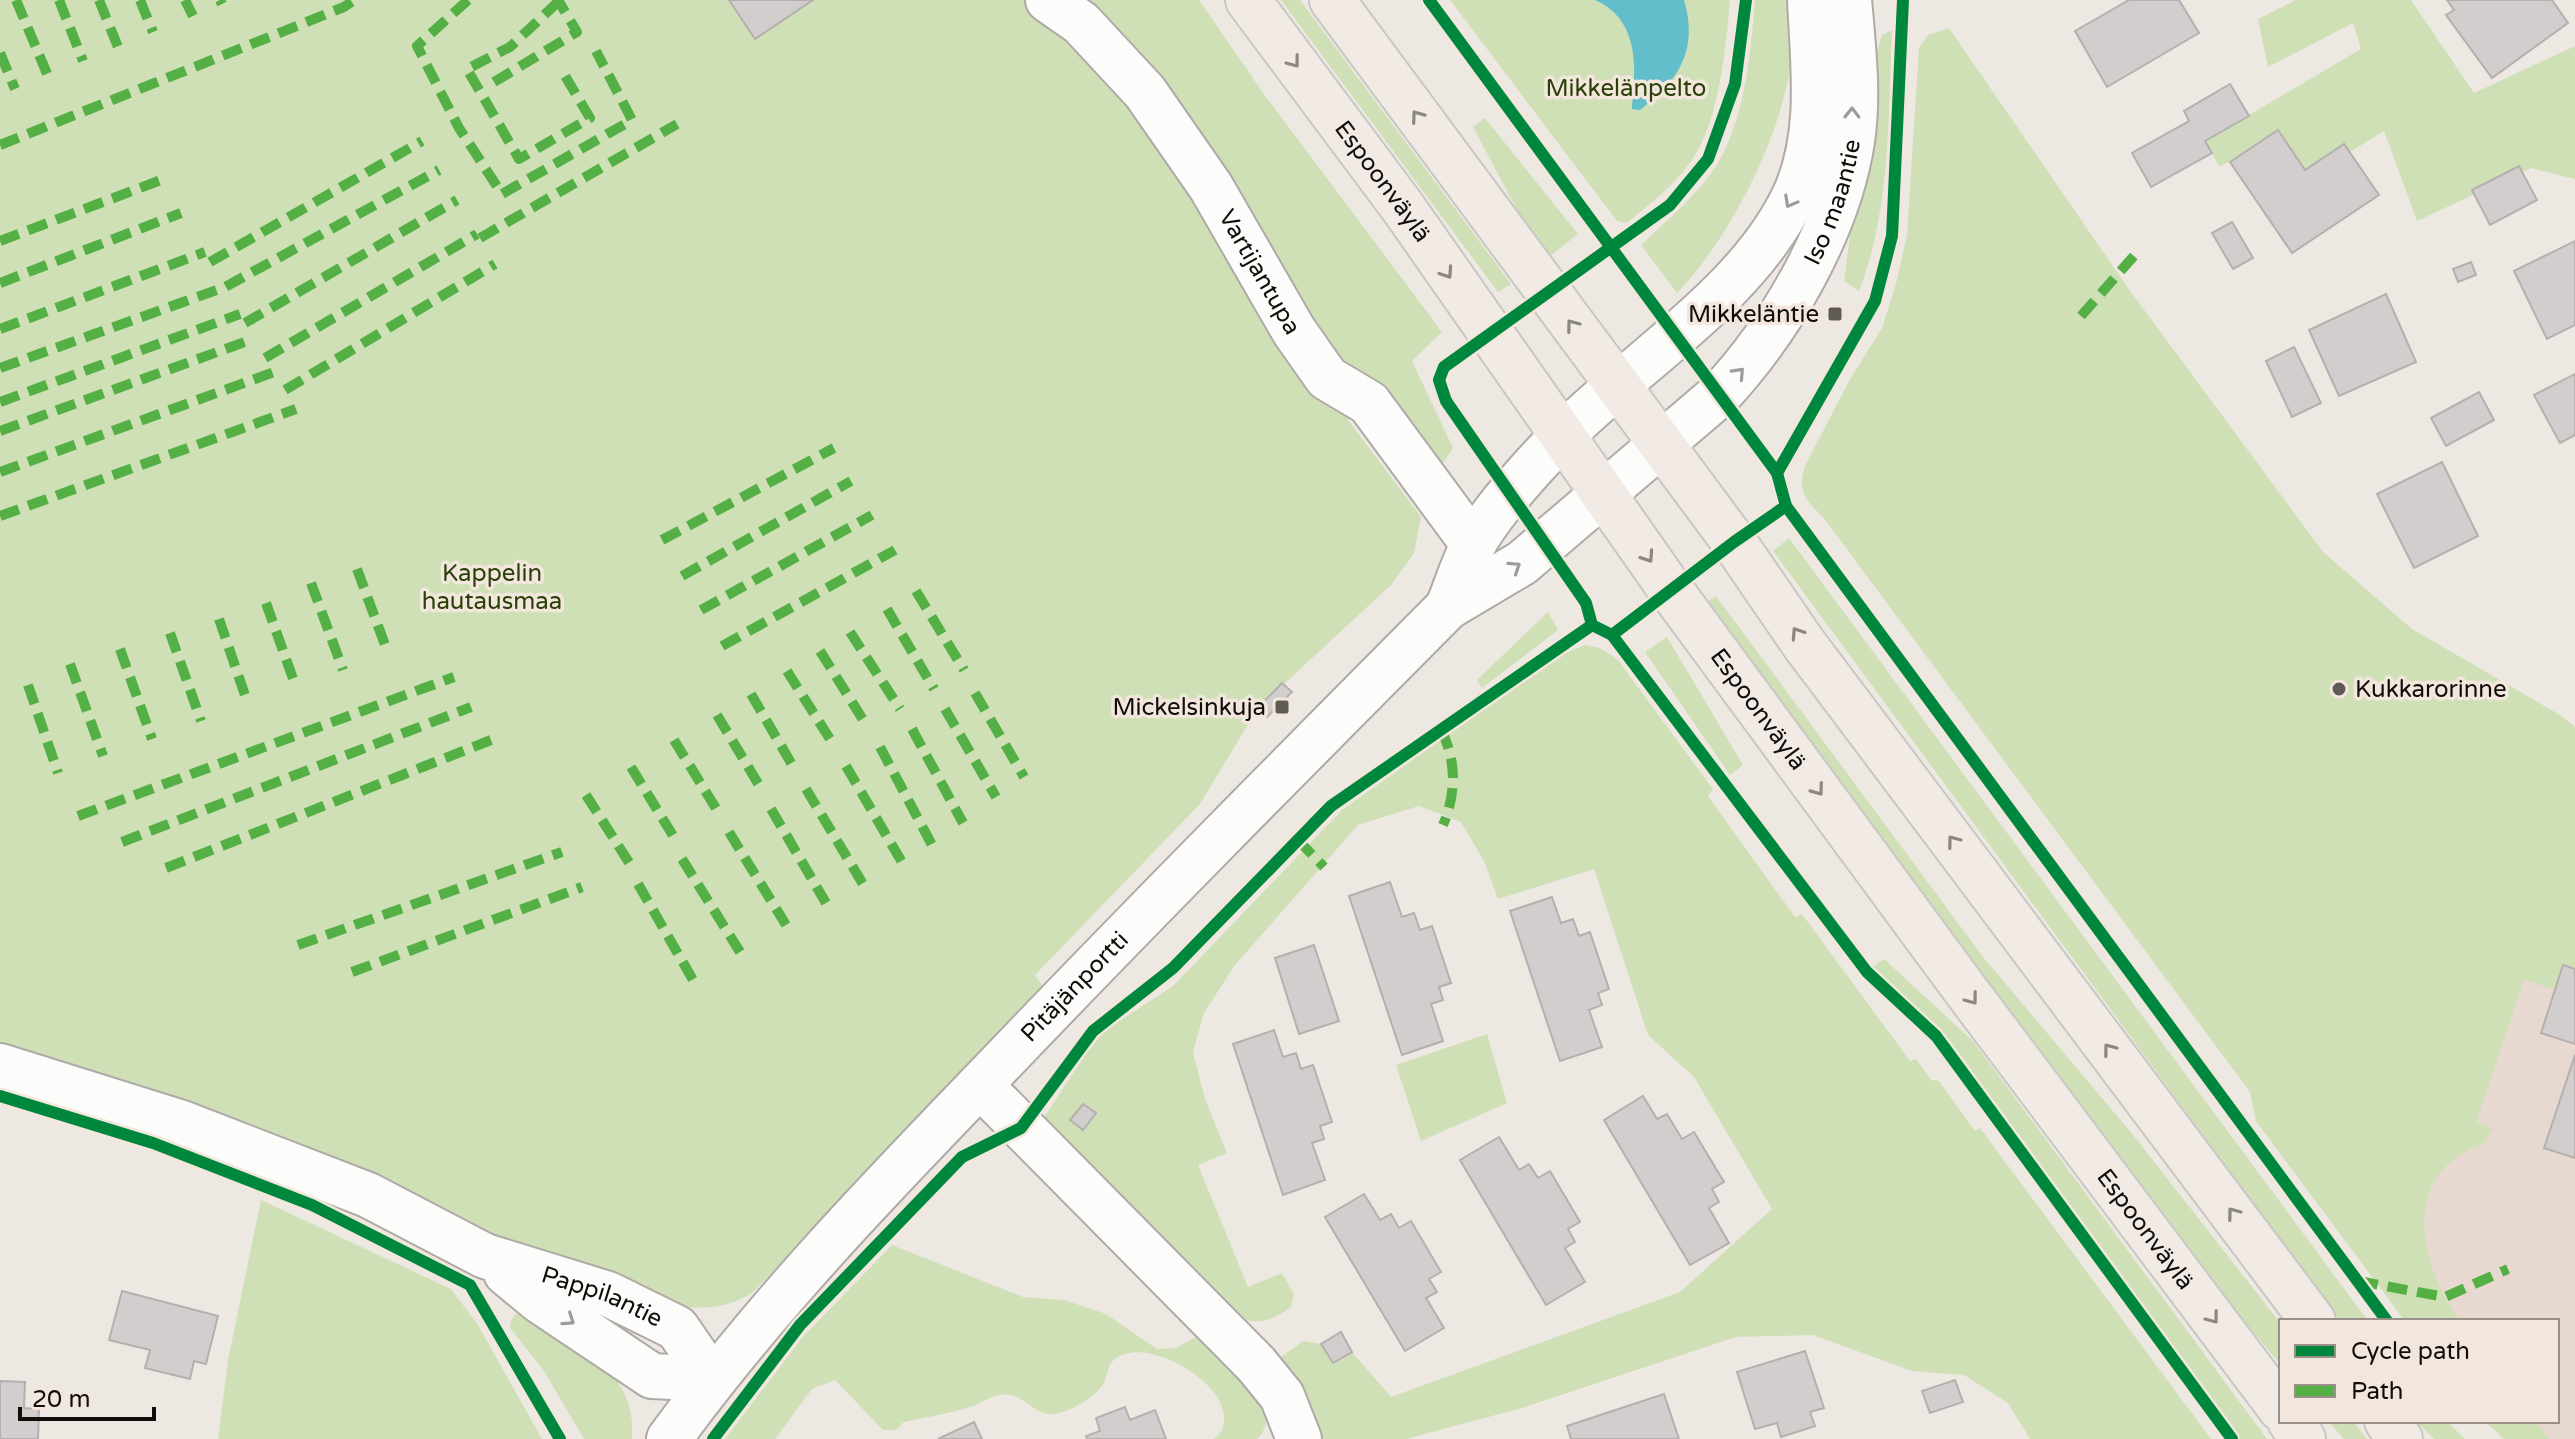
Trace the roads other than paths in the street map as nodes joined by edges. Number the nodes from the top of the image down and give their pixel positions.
1 (1048, 0) edge
2 (1248, 0) edge
3 (1332, 0) edge
4 (1810, 0) edge
5 (1849, 0) edge
6 (1618, 387) junction
7 (1562, 436) junction
8 (1661, 444) junction
9 (1604, 493) junction
10 (1473, 544) junction
11 (1448, 607) junction
12 (0, 1066) edge
13 (980, 1085) junction
14 (2311, 1319) edge
15 (712, 1379) junction
16 (2279, 1406) edge
17 (669, 1439) edge
18 (1299, 1439) edge

1 - 10 street, Vartijantupa
2 -> 7 main road, Espoonväylä
6 -> 3 main road
4 -> 6 street, Iso maantie
8 -> 5 street, Iso maantie
6 - 7 street, Iso maantie
6 - 8 main road
7 - 9 main road, Espoonväylä
7 - 10 street, Pitäjänportti
8 - 9 street, Iso maantie
14 -> 8 main road
11 -> 9 street, Pitäjänportti
9 -> 16 main road, Espoonväylä
10 - 11 street, Pitäjänportti
11 - 13 street, Pitäjänportti
12 - 15 street, Pappilantie
13 - 15 street, Pitäjänportti
13 - 18 street
15 - 17 street, Pitäjänportti

